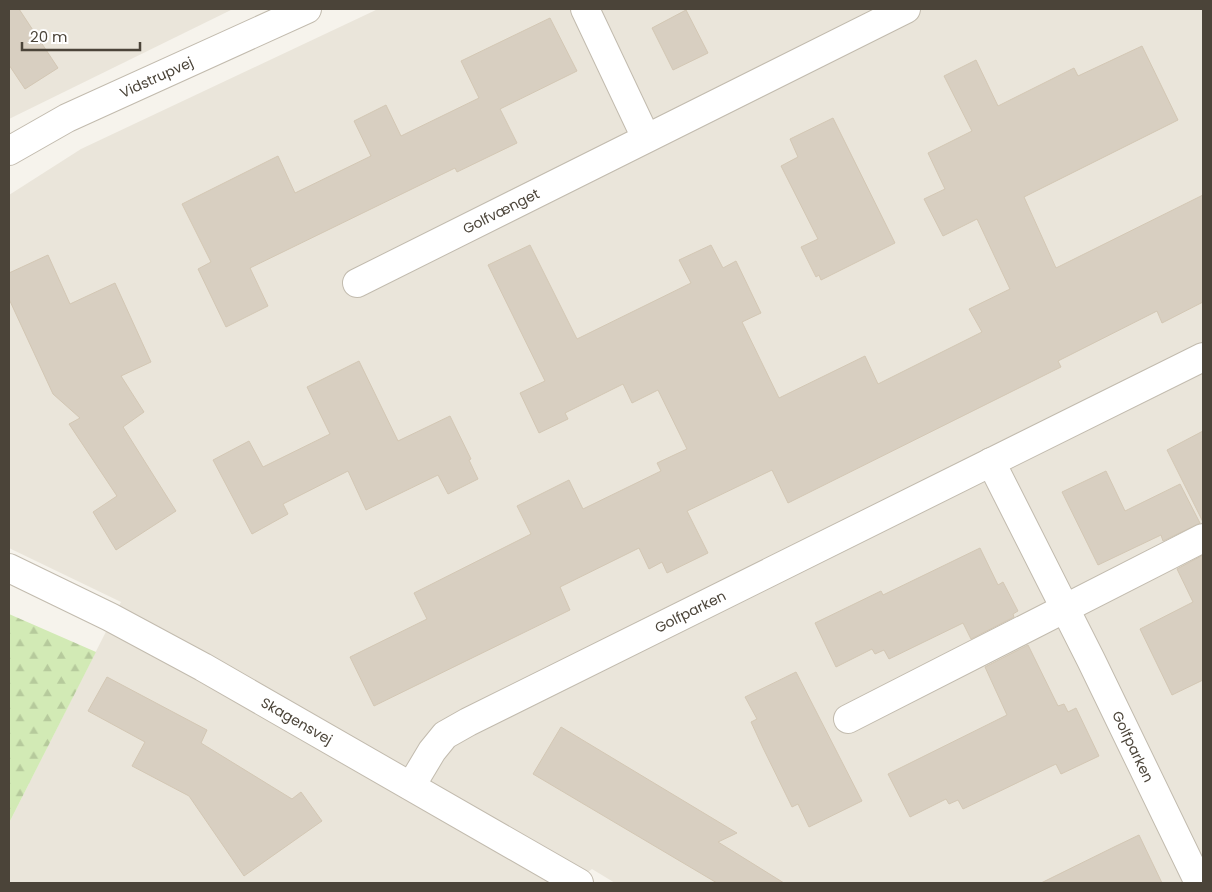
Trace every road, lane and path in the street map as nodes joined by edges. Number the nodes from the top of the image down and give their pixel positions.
1 (307, 9) edge
2 (585, 9) edge
3 (906, 9) edge
4 (646, 138) junction
5 (9, 151) edge
6 (357, 283) dead end
7 (1203, 357) edge
8 (991, 462) junction
9 (1203, 538) edge
10 (9, 568) edge
11 (1065, 609) junction
12 (848, 719) dead end
13 (411, 786) junction
14 (579, 883) edge
15 (1199, 883) edge

1 - 5 street, Vidstrupvej
2 - 4 street
3 - 4 street, Golfvænget
4 - 6 street, Golfvænget
7 - 8 street, Golfparken
8 - 11 street, Golfparken
8 - 13 street, Golfparken
9 - 11 street
10 - 13 street, Skagensvej
11 - 12 street
11 - 15 street, Golfparken
13 - 14 street, Skagensvej

